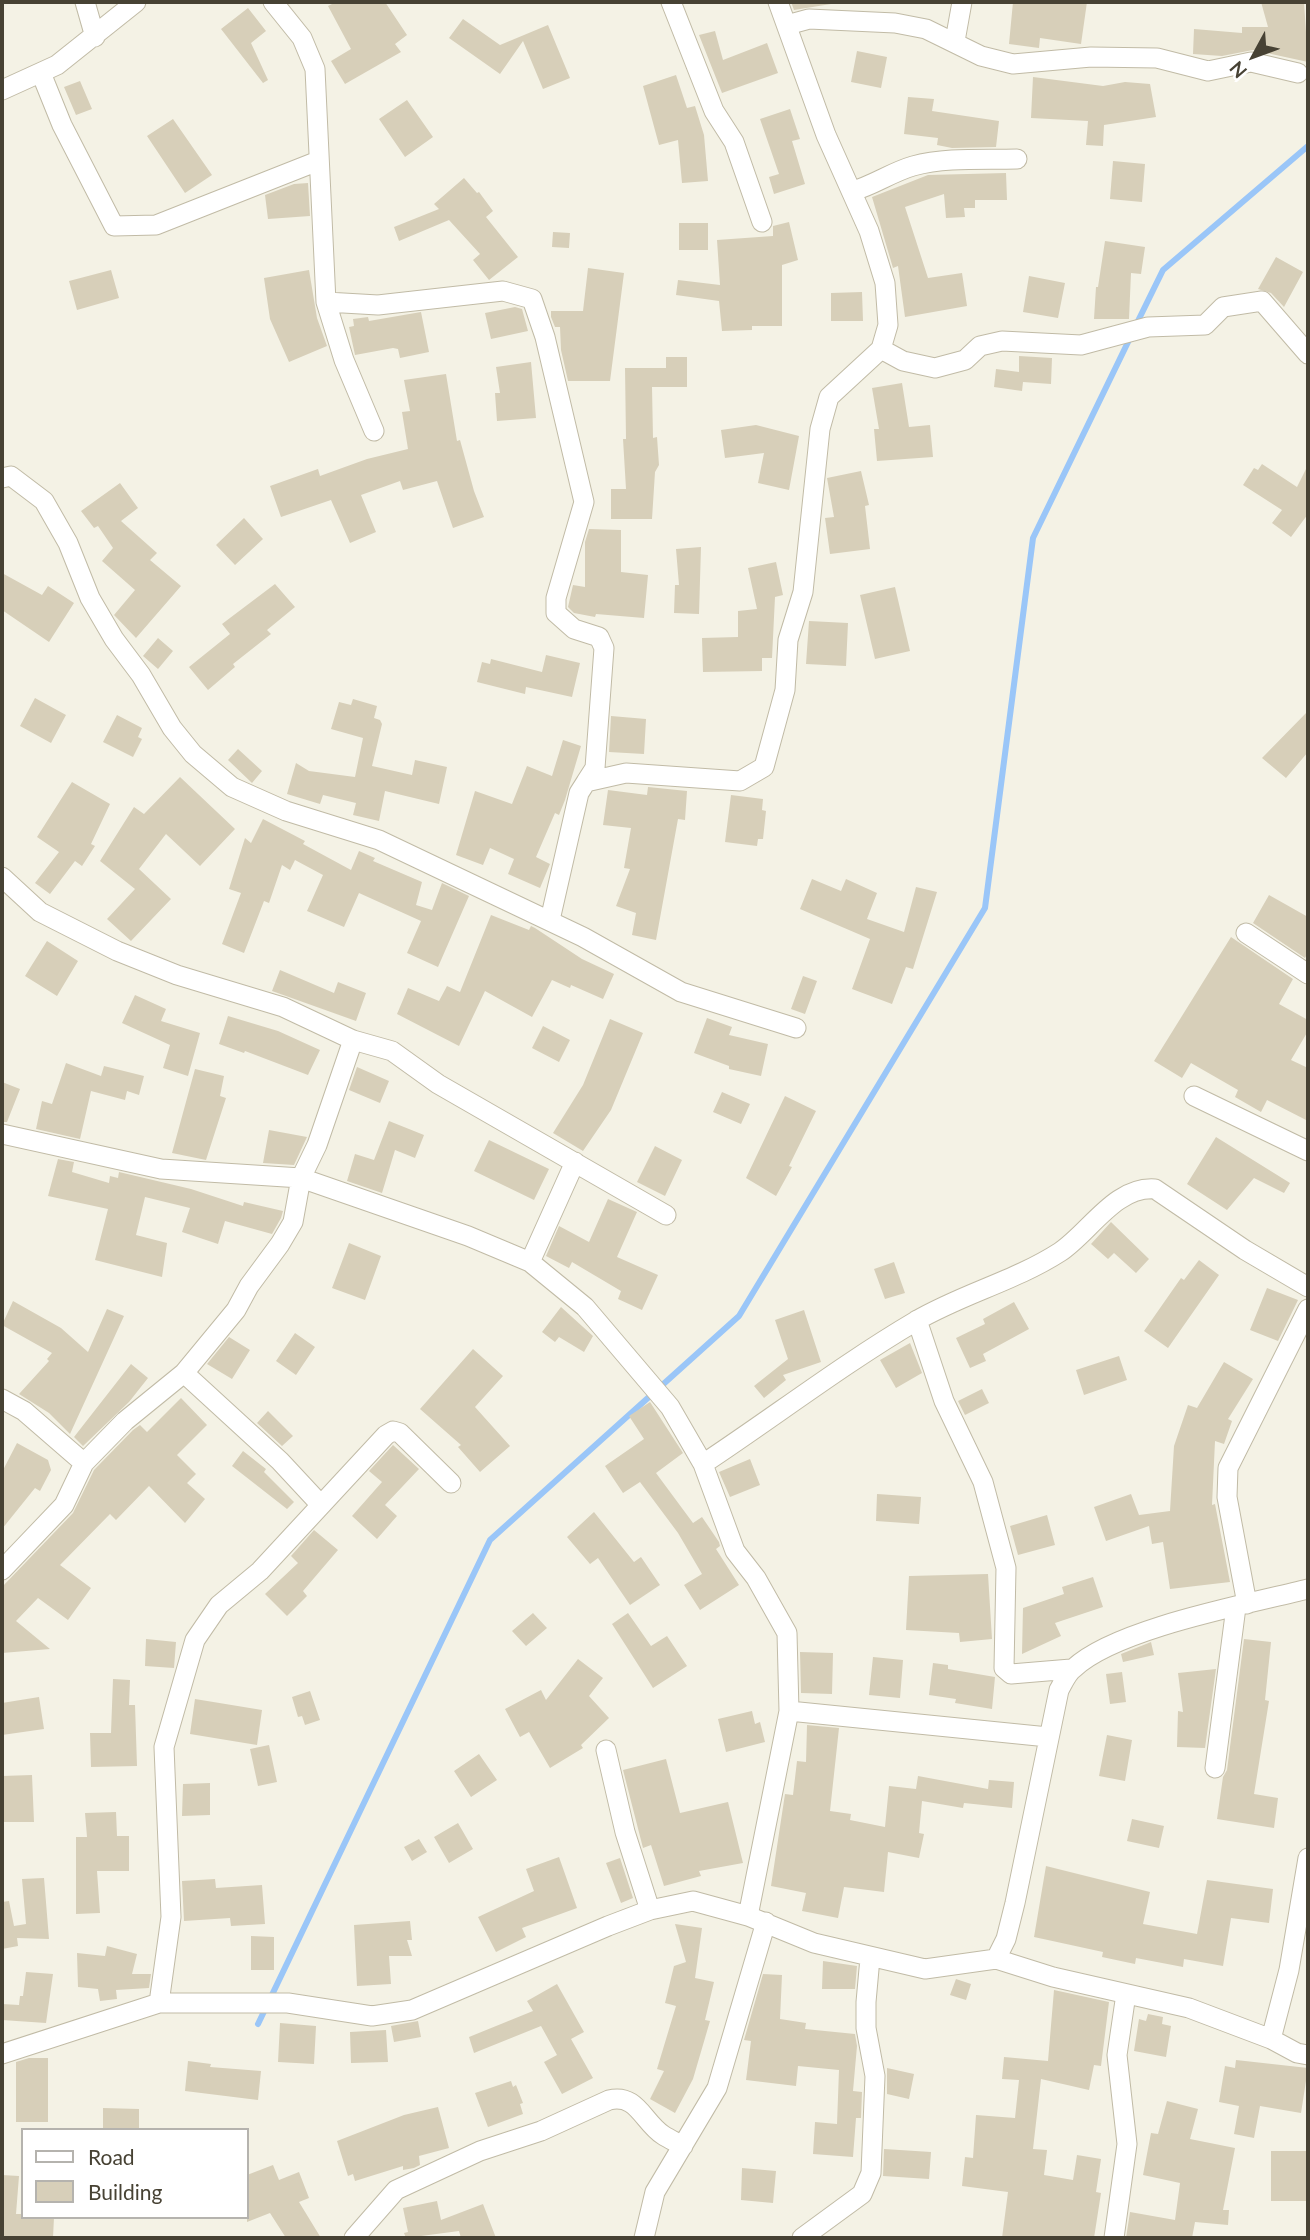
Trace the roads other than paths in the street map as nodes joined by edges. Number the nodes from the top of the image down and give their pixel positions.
1 (85, 2) edge
2 (136, 2) edge
3 (273, 2) edge
4 (671, 2) edge
5 (778, 2) edge
6 (962, 2) edge
7 (787, 25) junction
8 (95, 37) junction
9 (955, 41) junction
10 (41, 73) junction
11 (1298, 73) dead end
12 (2, 90) edge
13 (1017, 159) dead end
14 (318, 161) junction
15 (853, 191) junction
16 (762, 222) dead end
17 (326, 302) junction
18 (881, 349) junction
19 (1308, 354) edge
20 (374, 431) dead end
21 (2, 478) edge
22 (586, 782) junction
23 (2, 877) edge
24 (550, 920) junction
25 (1246, 933) dead end
26 (1308, 974) edge
27 (796, 1028) dead end
28 (353, 1040) junction
29 (1194, 1096) dead end
30 (2, 1134) edge
31 (1307, 1149) edge
32 (575, 1162) junction
33 (301, 1178) junction
34 (666, 1214) dead end
35 (530, 1262) junction
36 (1308, 1287) edge
37 (1308, 1309) edge
38 (917, 1320) junction
39 (184, 1373) junction
40 (2, 1399) edge
41 (84, 1463) junction
42 (703, 1464) junction
43 (451, 1483) dead end
44 (320, 1504) junction
45 (2, 1570) edge
46 (1308, 1589) edge
47 (1242, 1605) junction
48 (1072, 1669) junction
49 (789, 1711) junction
50 (1048, 1737) junction
51 (606, 1750) dead end
52 (1215, 1768) dead end
53 (1308, 1858) edge
54 (650, 1910) junction
55 (757, 1919) junction
56 (870, 1958) junction
57 (996, 1959) junction
58 (1126, 1994) junction
59 (159, 2003) junction
60 (1270, 2039) junction
61 (2, 2054) edge
62 (1308, 2054) edge
63 (683, 2146) junction
64 (354, 2238) edge
65 (644, 2238) edge
66 (802, 2238) edge
67 (1114, 2238) edge

1 - 8 street
2 - 8 street
3 - 14 street
4 - 16 street
5 - 7 street
6 - 9 street
7 - 9 street
7 - 15 street
8 - 10 street
9 - 11 street
10 - 12 street
10 - 14 street
13 - 15 street
14 - 17 street
15 - 18 street
17 - 20 street
17 - 22 street
18 - 19 street
18 - 22 street
21 - 24 street
22 - 24 street
23 - 28 street
24 - 27 street
25 - 26 street
28 - 32 street
28 - 33 street
29 - 31 street
30 - 33 street
32 - 34 street
32 - 35 street
33 - 35 street
33 - 39 street
35 - 42 street
36 - 38 street
37 - 47 street
38 - 42 street
38 - 48 street
39 - 41 street
39 - 44 street
40 - 41 street
41 - 45 street
42 - 49 street
43 - 44 street
44 - 59 street
46 - 47 street
47 - 48 street
47 - 52 street
48 - 50 street
49 - 50 street
49 - 55 street
50 - 57 street
51 - 54 street
53 - 60 street
54 - 55 street
54 - 59 street
55 - 56 street
55 - 63 street
56 - 57 street
56 - 66 street
57 - 58 street
58 - 60 street
58 - 67 street
59 - 61 street
60 - 62 street
63 - 64 street
63 - 65 street

